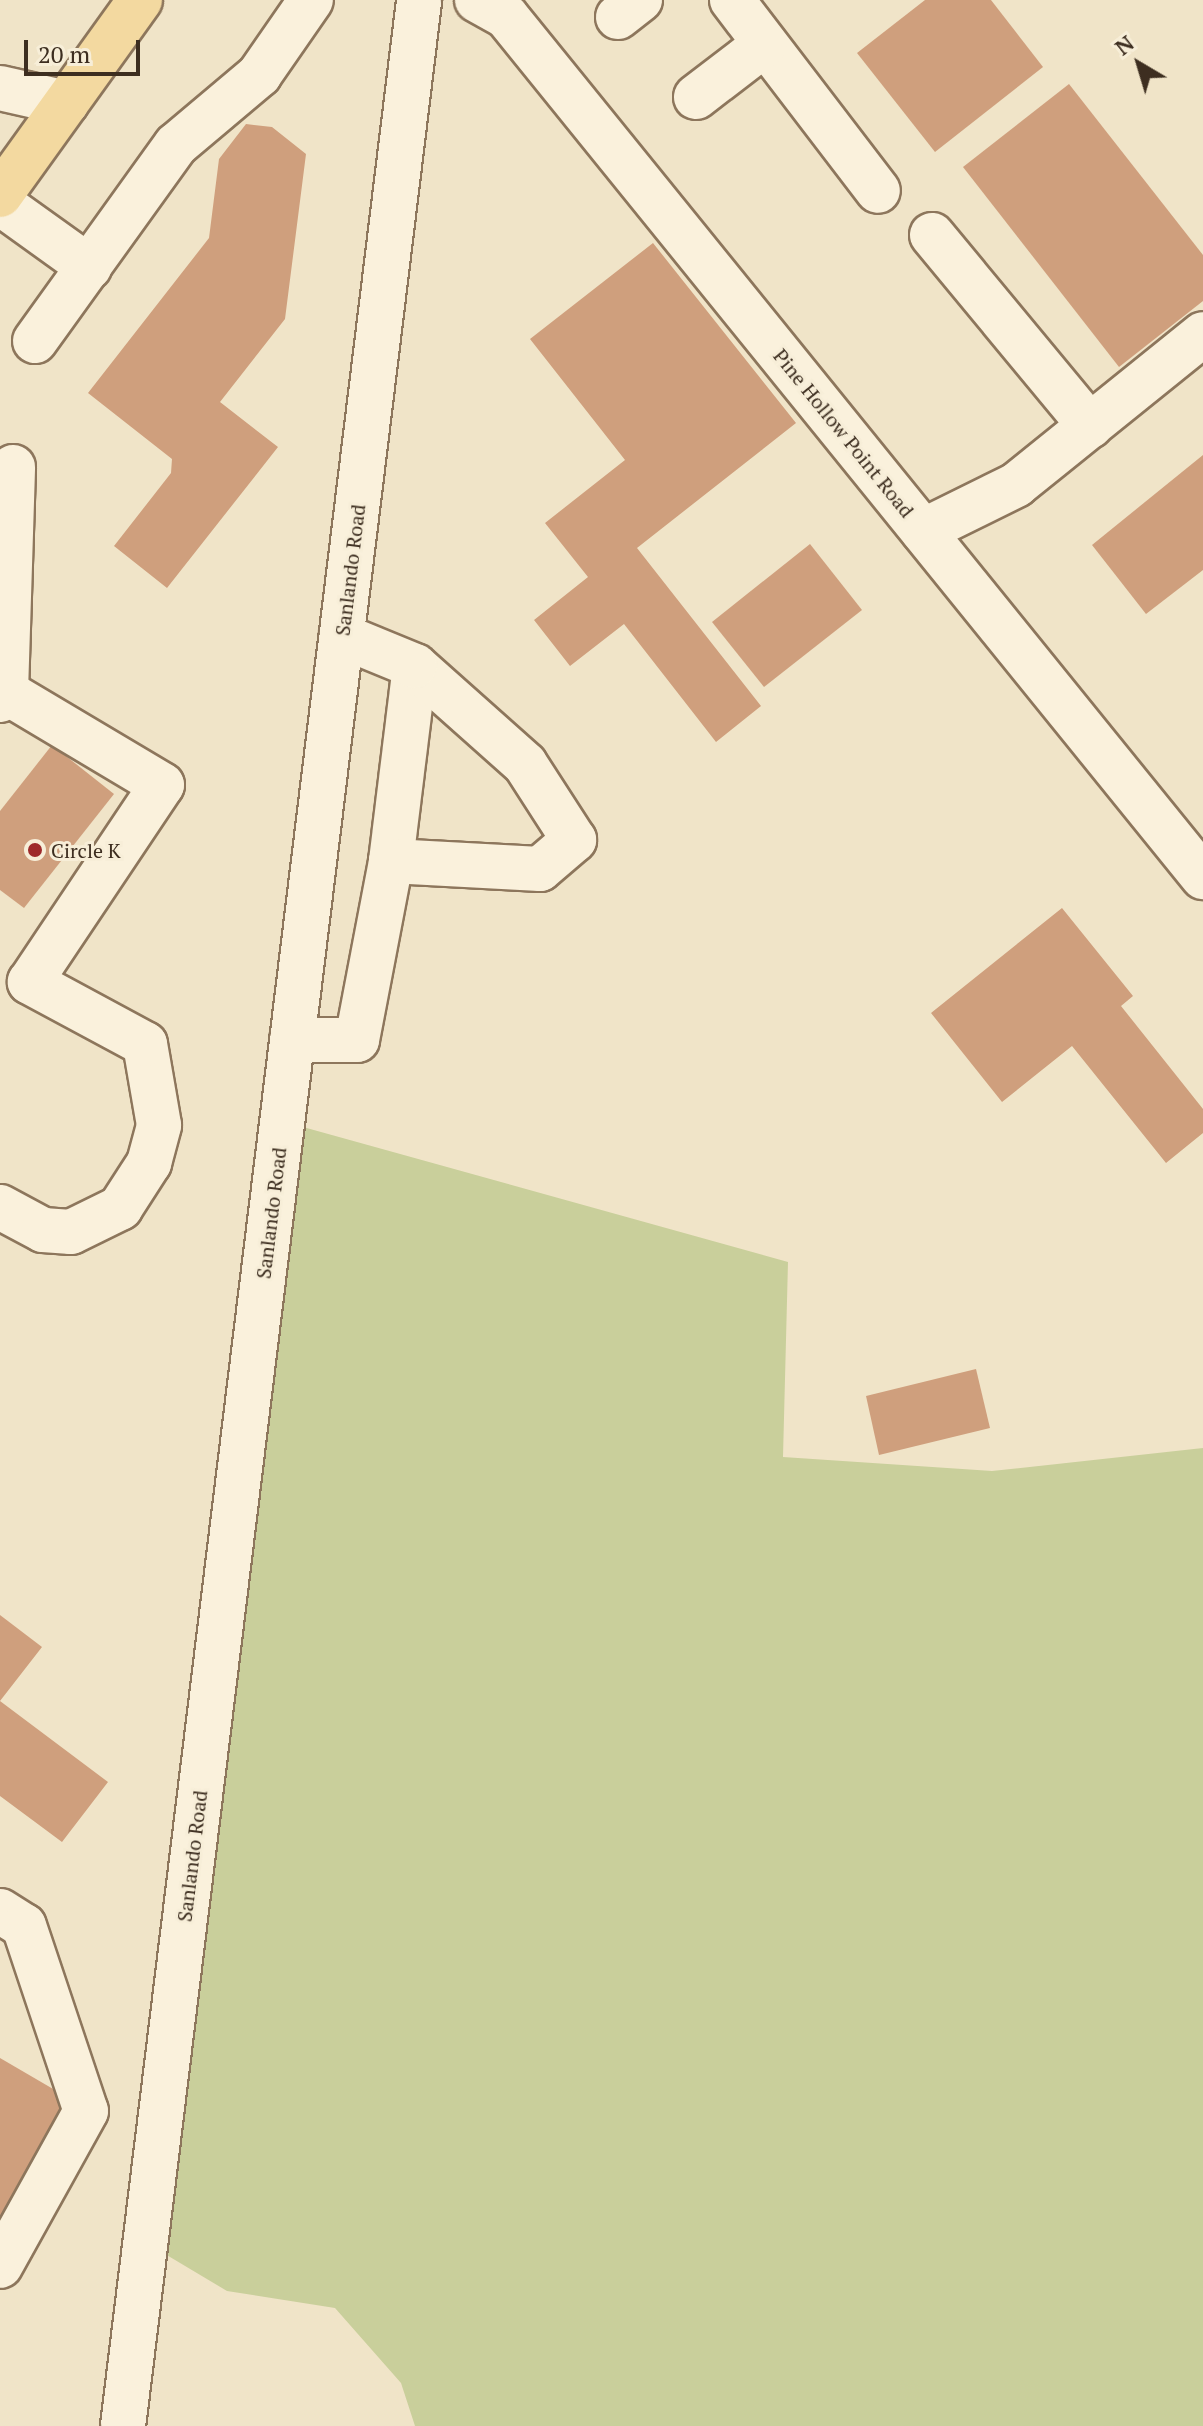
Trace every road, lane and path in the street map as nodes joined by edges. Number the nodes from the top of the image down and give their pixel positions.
1 (140, 0) edge
2 (311, 0) edge
3 (419, 0) edge
4 (477, 0) edge
5 (747, 13) edge
6 (0, 88) edge
7 (696, 97) dead end
8 (66, 103) junction
9 (878, 191) dead end
10 (0, 195) edge
11 (0, 203) edge
12 (932, 235) dead end
13 (89, 267) junction
14 (1203, 334) edge
15 (35, 341) dead end
16 (1090, 426) junction
17 (4, 470) edge
18 (923, 531) junction
19 (342, 636) junction
20 (415, 666) junction
21 (3, 696) edge
22 (391, 861) junction
23 (1203, 877) edge
24 (15, 973) edge
25 (292, 1040) junction
26 (0, 1207) edge
27 (0, 1911) edge
28 (0, 2266) edge
29 (123, 2426) edge

1 - 8 main road
2 - 13 street
3 - 19 street, Sanlando Road
4 - 18 street, Pine Hollow Point Road
5 - 7 street
5 - 9 street
6 - 8 street
8 - 10 main road
11 - 13 street
12 - 16 street
13 - 15 street
14 - 16 street
16 - 18 street
17 - 21 street
18 - 23 street, Pine Hollow Point Road
19 - 20 street
19 - 25 street, Sanlando Road
20 - 22 street
20 - 22 street
21 - 24 street
22 - 25 street
24 - 26 street
25 - 29 street, Sanlando Road
27 - 28 street

